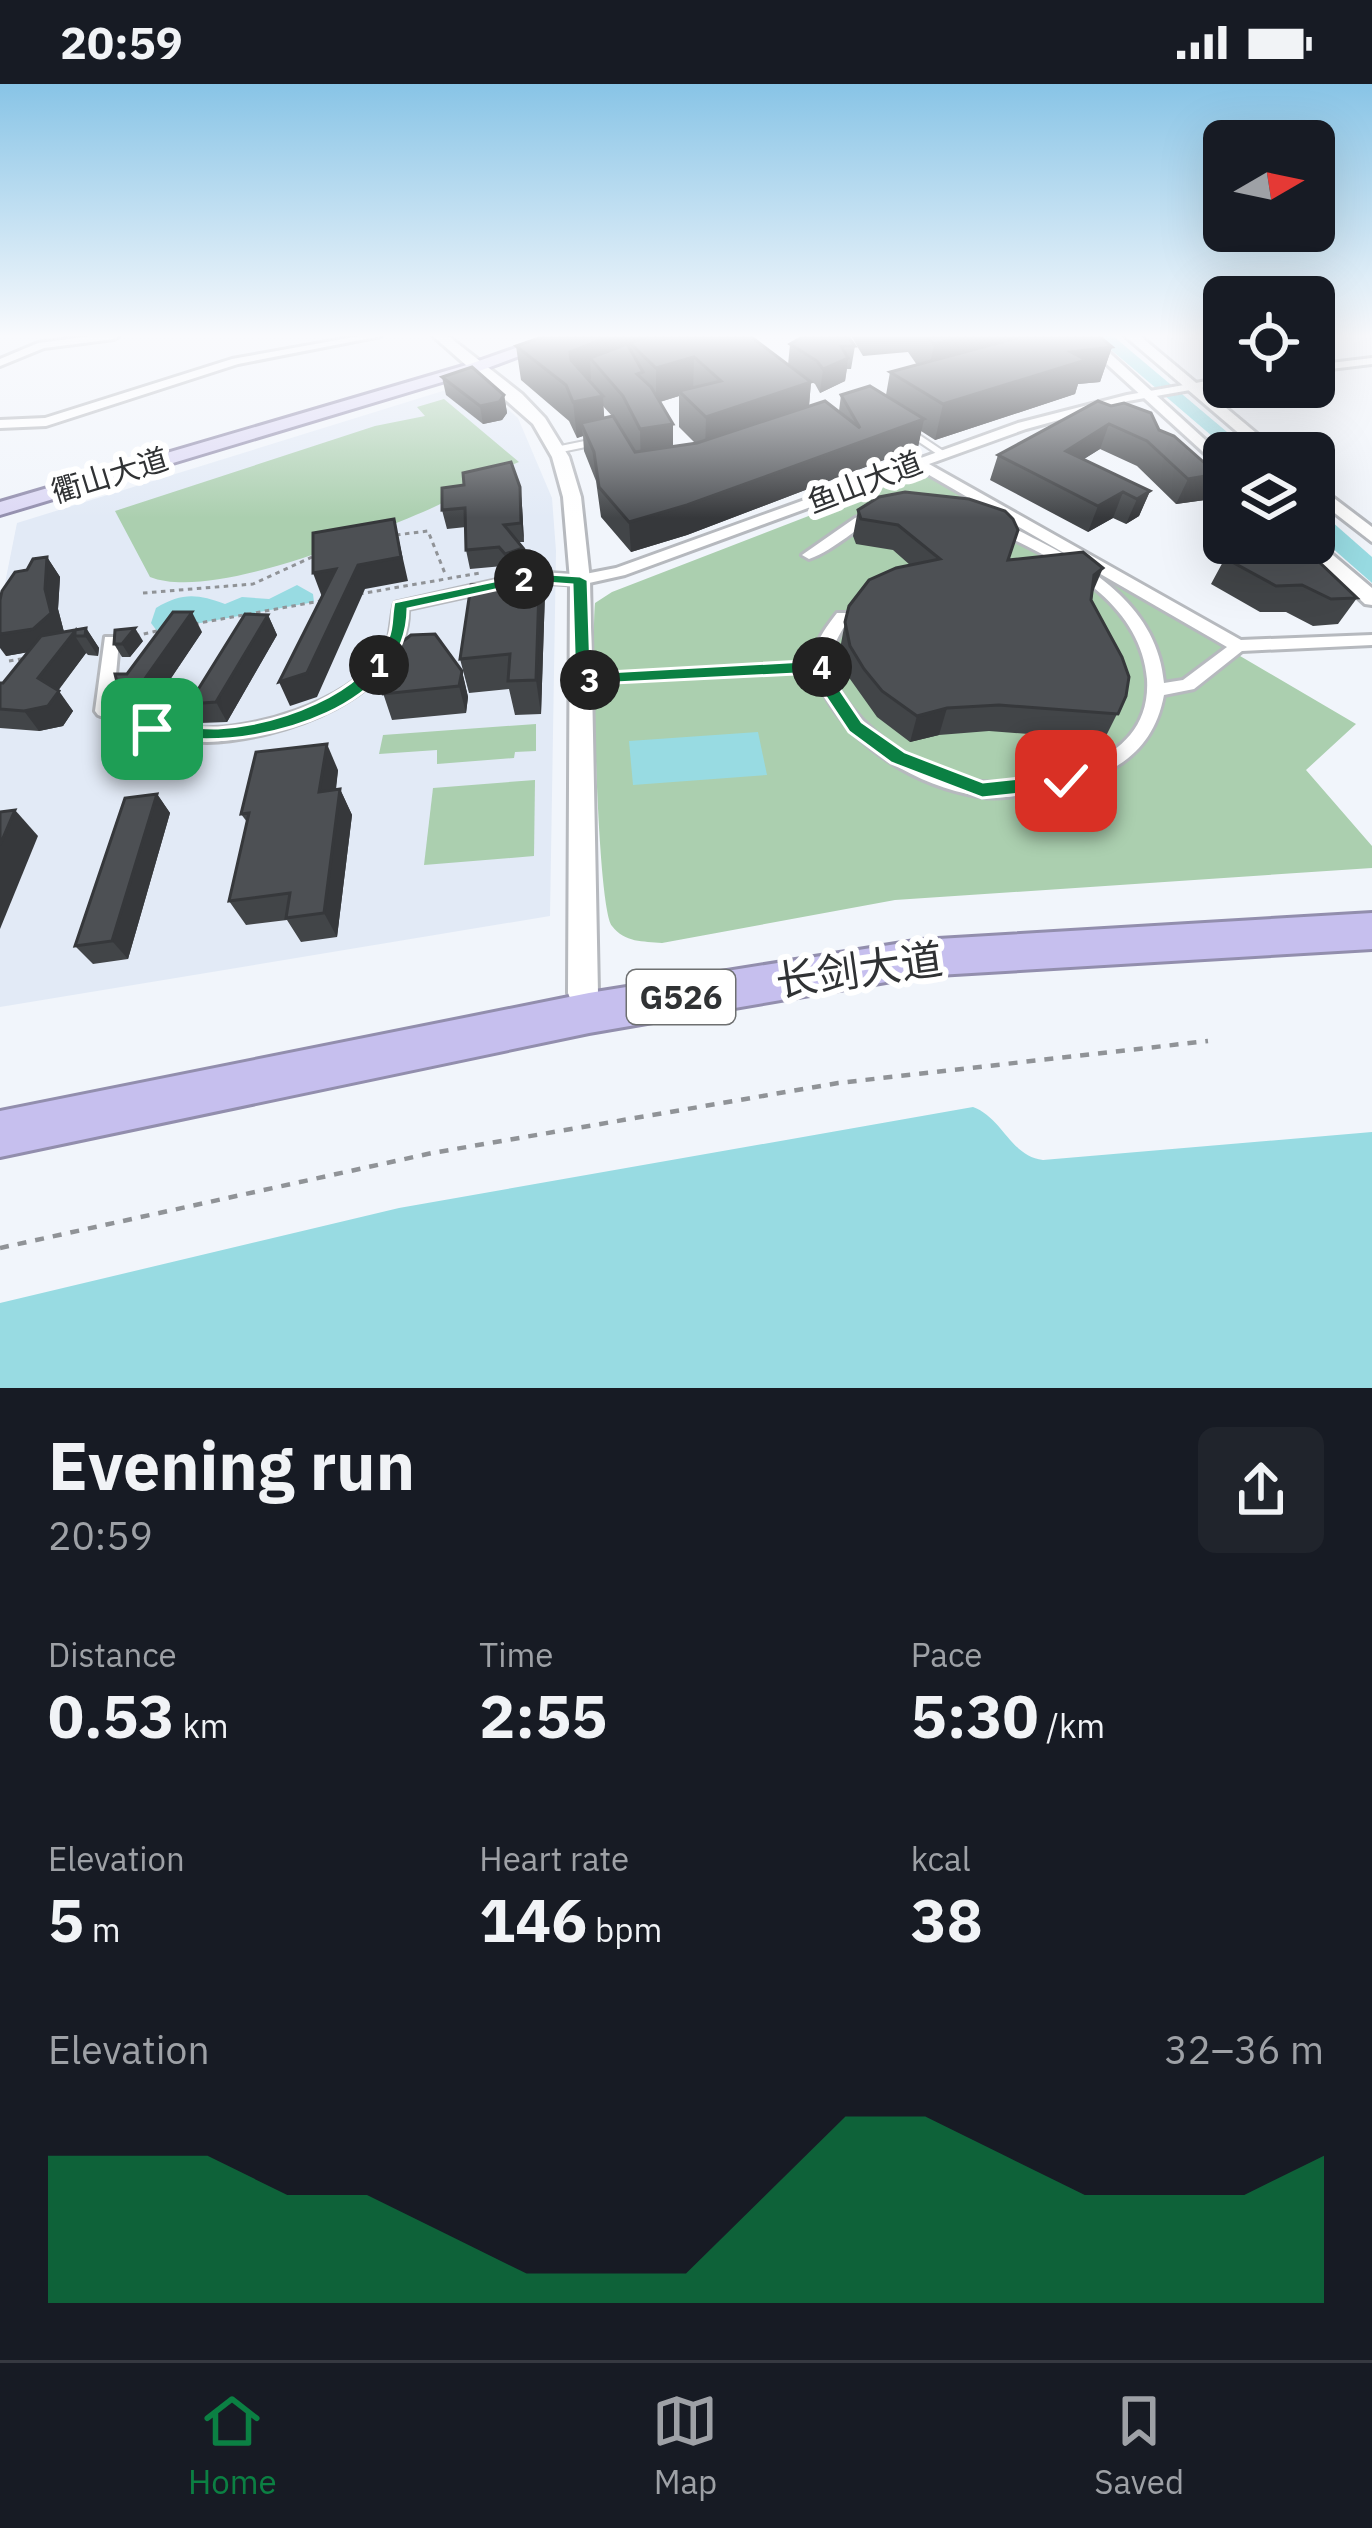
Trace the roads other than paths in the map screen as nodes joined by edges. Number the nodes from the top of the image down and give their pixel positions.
1 (131, 397) edge
2 (366, 397) edge
3 (511, 397) edge
4 (1140, 397) edge
5 (1149, 397) edge
6 (1206, 397) edge
7 (0, 424) edge
8 (904, 429) edge
9 (1247, 432) edge
10 (598, 441) edge
11 (1203, 447) edge
12 (556, 450) junction
13 (941, 453) junction
14 (917, 463) junction
15 (1335, 505) edge
16 (0, 506) edge
17 (895, 511) edge
18 (972, 518) edge
19 (1372, 536) edge
20 (808, 555) dead end
21 (1333, 564) edge
22 (580, 580) junction
23 (1372, 599) edge
24 (843, 617) edge
25 (1372, 640) edge
26 (111, 641) edge
27 (1238, 646) junction
28 (822, 666) junction
29 (582, 680) junction
30 (1159, 690) junction
31 (1372, 914) edge
32 (1372, 931) edge
33 (583, 993) junction
34 (0, 1111) edge
35 (0, 1134) edge

1 - 7 street
2 - 16 main road, 衢山大道
3 - 12 street
4 - 13 street, 鱼山大道
5 - 11 street
6 - 9 street
8 - 13 lane
10 - 12 lane
12 - 22 street
13 - 14 street, 鱼山大道
14 - 22 street, 鱼山大道
14 - 27 street
15 - 19 street
17 - 20 street
18 - 30 street
21 - 23 street
22 - 26 street, 鱼山大道
22 - 29 street
24 - 28 street
25 - 27 street
27 - 30 street
28 - 29 lane
28 - 30 street
29 - 33 street
31 - 33 highway, 长剑大道 / G526
32 - 35 highway, 长剑大道 / G526
33 - 34 highway, 长剑大道 / G526

